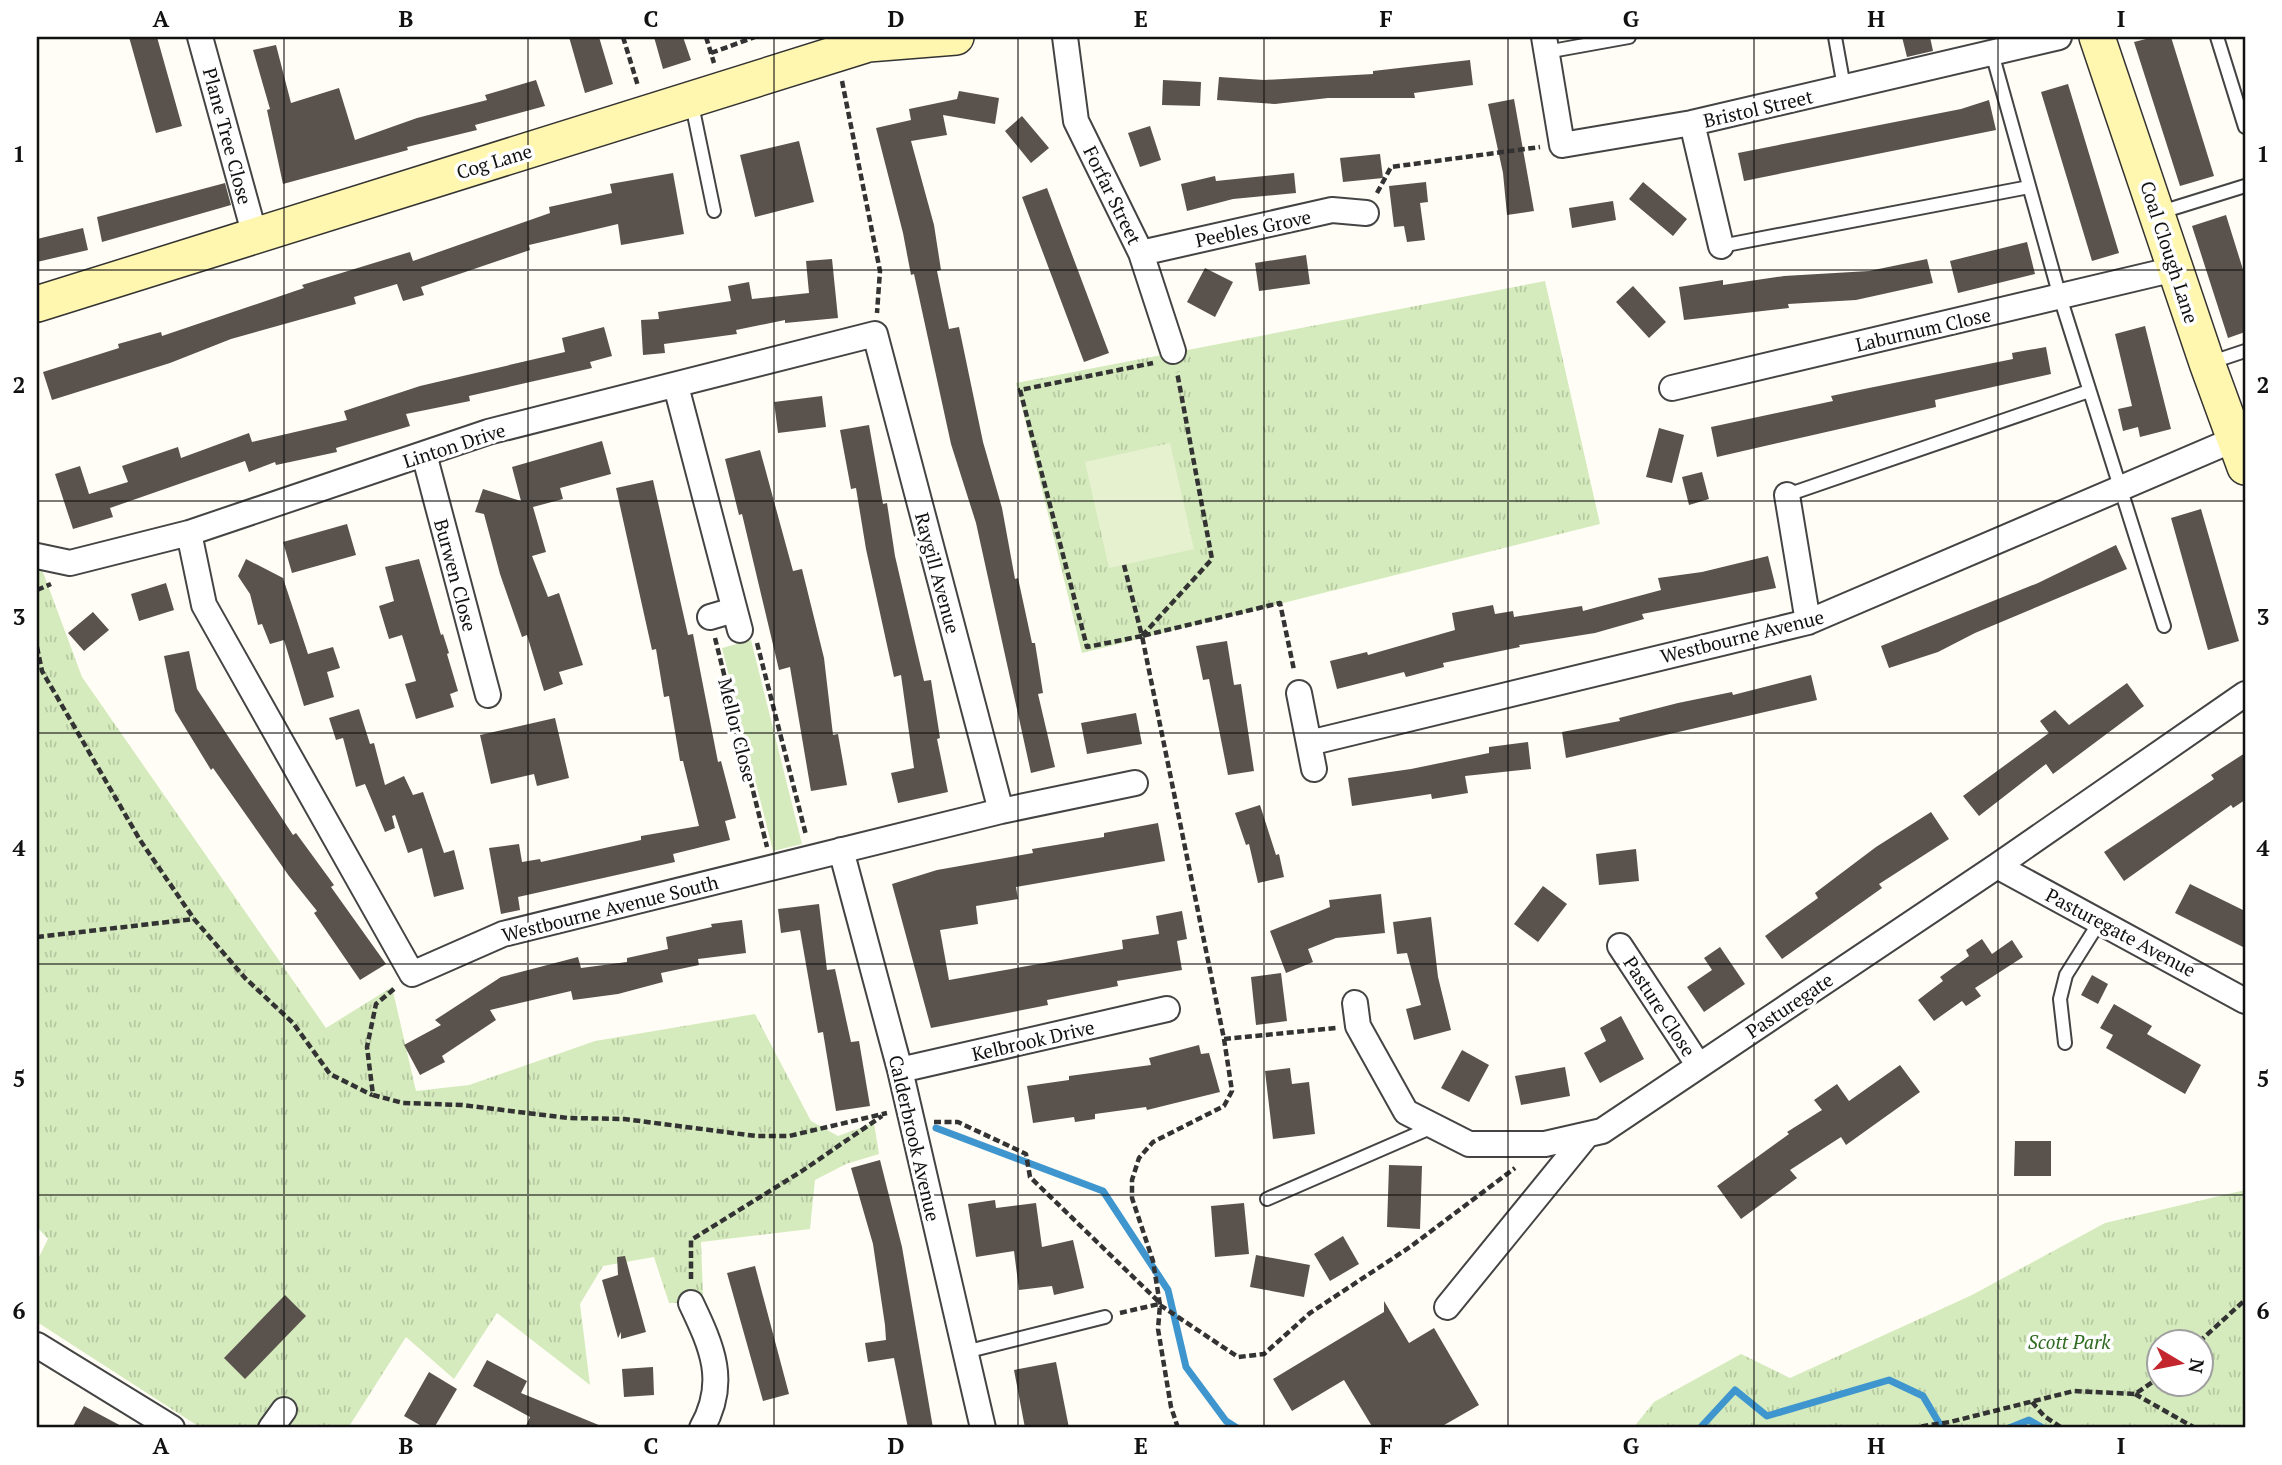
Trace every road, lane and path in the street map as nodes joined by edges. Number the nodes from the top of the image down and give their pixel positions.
1 (200, 37) edge
2 (623, 37) edge
3 (755, 37) edge
4 (956, 37) edge
5 (1065, 37) edge
6 (1629, 37) edge
7 (1835, 37) edge
8 (2059, 37) edge
9 (2097, 37) edge
10 (2217, 37) edge
11 (1545, 44) edge
12 (1961, 48) edge
13 (711, 53) dead end
14 (1992, 53) junction
15 (837, 56) junction
16 (1844, 88) junction
17 (691, 100) junction
18 (647, 113) junction
19 (1692, 123) junction
20 (2245, 127) edge
21 (1562, 145) junction
22 (2245, 186) edge
23 (2029, 187) junction
24 (714, 211) dead end
25 (1366, 213) joint
26 (2157, 213) junction
27 (255, 236) junction
28 (1721, 246) joint
29 (1141, 253) junction
30 (2175, 269) junction
31 (2060, 297) junction
32 (37, 304) edge
33 (875, 334) junction
34 (2245, 351) edge
35 (1173, 355) junction
36 (2207, 363) junction
37 (676, 386) junction
38 (1672, 388) dead end
39 (2089, 391) junction
40 (2239, 453) edge
41 (424, 454) junction
42 (2120, 489) junction
43 (1787, 495) joint
44 (189, 533) junction
45 (37, 556) edge
46 (1125, 565) dead end
47 (710, 617) joint
48 (1808, 622) junction
49 (743, 626) junction
50 (2164, 626) dead end
51 (1142, 635) junction
52 (37, 647) edge
53 (1298, 693) joint
54 (2245, 694) edge
55 (488, 695) dead end
56 (1309, 743) junction
57 (1314, 769) dead end
58 (1135, 783) dead end
59 (1001, 811) junction
60 (841, 850) junction
61 (812, 858) junction
62 (1997, 866) junction
63 (772, 868) junction
64 (194, 919) junction
65 (2100, 921) junction
66 (37, 937) edge
67 (1620, 946) dead end
68 (412, 974) junction
69 (2245, 1001) edge
70 (1167, 1009) dead end
71 (1356, 1014) joint
72 (1224, 1039) junction
73 (2065, 1043) dead end
74 (1699, 1066) junction
75 (900, 1070) junction
76 (373, 1095) junction
77 (902, 1114) junction
78 (1435, 1126) junction
79 (1587, 1135) junction
80 (1516, 1144) junction
81 (1267, 1199) dead end
82 (2245, 1300) edge
83 (691, 1303) joint
84 (1160, 1304) junction
85 (1447, 1307) dead end
86 (1105, 1317) joint
87 (2214, 1328) edge
88 (37, 1345) edge
89 (965, 1352) junction
90 (2146, 1387) edge
91 (2135, 1394) junction
92 (2032, 1402) junction
93 (172, 1428) edge
94 (702, 1428) edge
95 (983, 1428) edge
96 (1178, 1428) edge
97 (1911, 1428) edge
98 (2062, 1428) edge
99 (2195, 1428) edge

1 - 27 street, Plane Tree Close
2 - 18 path
3 - 13 path
4 - 15 street, Cog Lane
5 - 29 street, Forfar Street
6 - 11 lane
7 - 16 lane
8 - 14 street, Bristol Street
9 - 26 street, Coal Clough Lane
10 - 20 lane
11 - 21 street
12 - 14 street, Bristol Street
12 - 16 street, Bristol Street
14 - 23 lane
15 - 17 street, Cog Lane
15 - 33 path
16 - 19 street, Bristol Street
17 - 18 street, Cog Lane
17 - 24 lane
18 - 27 street, Cog Lane
19 - 21 street, Bristol Street
19 - 28 street
21 - 25 path
22 - 26 lane
23 - 28 lane
23 - 31 lane
25 - 29 street, Peebles Grove
26 - 30 street, Coal Clough Lane
27 - 32 street, Cog Lane
29 - 35 street, Forfar Street
30 - 31 street, Laburnum Close
30 - 36 street, Coal Clough Lane
31 - 38 street, Laburnum Close
31 - 39 lane
33 - 37 street, Linton Drive
33 - 59 street, Raygill Avenue
34 - 36 lane
35 - 51 path
35 - 51 path
36 - 40 street, Coal Clough Lane
37 - 41 street, Linton Drive
37 - 49 street
39 - 42 lane
39 - 43 lane
40 - 42 street, Westbourne Avenue
41 - 44 street, Linton Drive
41 - 55 street, Burwen Close
42 - 48 street, Westbourne Avenue
42 - 50 lane
43 - 48 street
44 - 45 street, Linton Drive
44 - 68 street
46 - 51 path
47 - 49 street
47 - 63 path, Mellor Close
48 - 56 street, Westbourne Avenue
49 - 61 path, Mellor Close
51 - 53 path
51 - 72 path
52 - 64 path
53 - 56 street
54 - 62 street, Pasturegate
56 - 57 street
58 - 59 street, Westbourne Avenue South
59 - 60 street, Westbourne Avenue South
60 - 61 street, Westbourne Avenue South
60 - 75 street, Calderbrook Avenue
61 - 63 street, Westbourne Avenue South
62 - 65 street, Pasturegate Avenue
62 - 74 street, Pasturegate
63 - 68 street, Westbourne Avenue South
64 - 66 path
64 - 76 path
65 - 69 street, Pasturegate Avenue
65 - 73 lane
67 - 74 street, Pasture Close
68 - 76 path
70 - 75 street, Kelbrook Drive
71 - 72 path
71 - 78 street, Pasturegate
72 - 84 path
74 - 79 street, Pasturegate
75 - 77 street, Calderbrook Avenue
76 - 77 path
77 - 83 path
77 - 84 path
77 - 89 street, Calderbrook Avenue
78 - 80 street, Pasturegate
78 - 81 lane
79 - 80 street, Pasturegate
79 - 85 street
80 - 84 path
82 - 87 path
83 - 94 street
84 - 86 path
84 - 96 path
86 - 89 lane
88 - 93 street
89 - 95 street, Calderbrook Avenue
90 - 91 path
91 - 92 path
91 - 99 path
92 - 97 path
92 - 98 path

